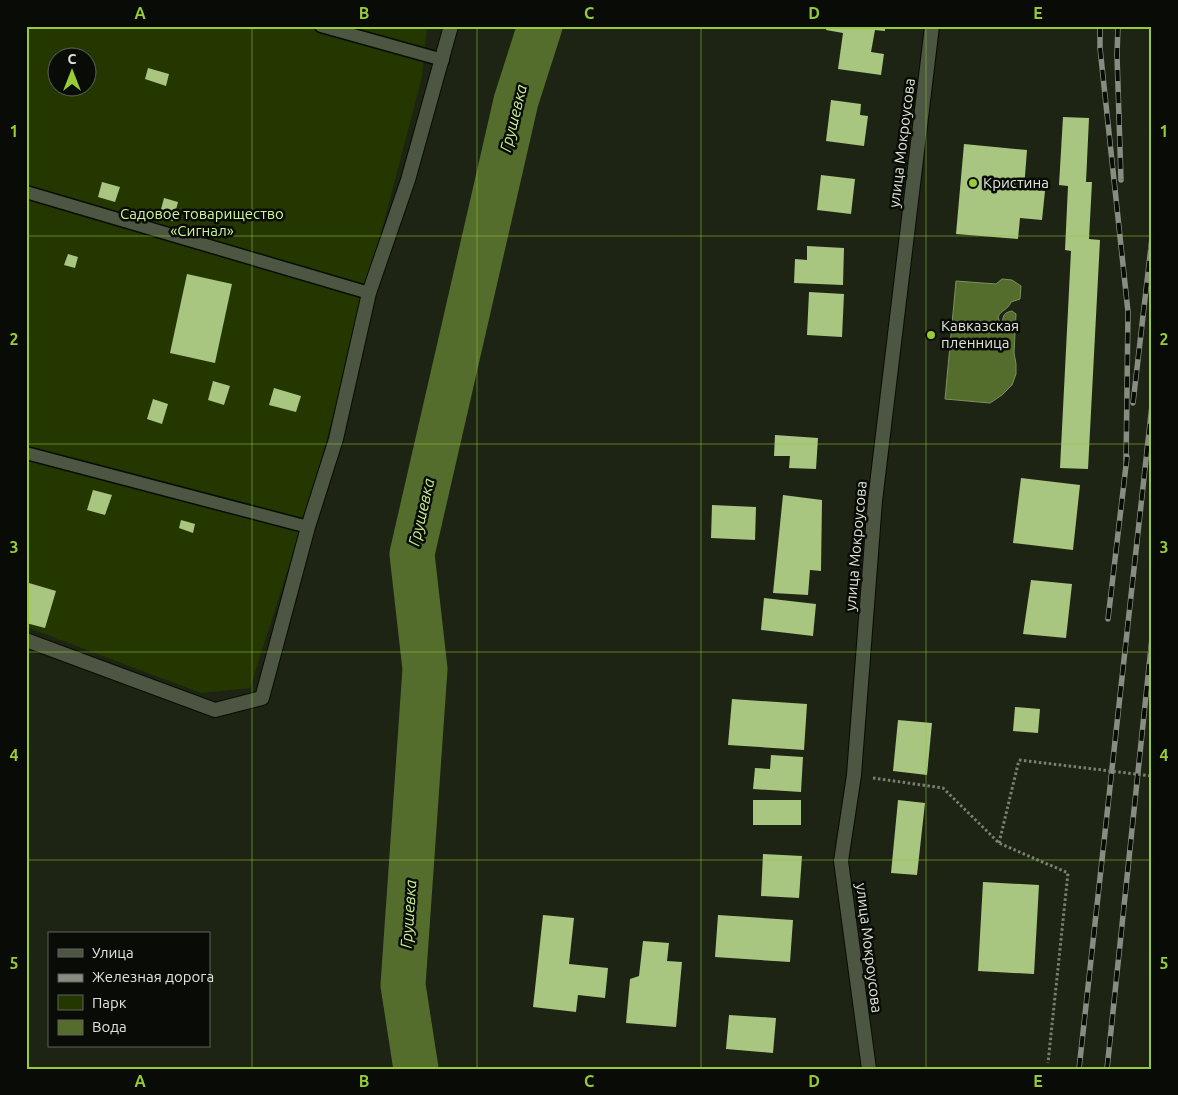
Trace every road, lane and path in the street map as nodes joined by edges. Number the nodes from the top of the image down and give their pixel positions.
1 (321, 26) edge
2 (451, 26) edge
3 (932, 26) edge
4 (443, 60) junction
5 (26, 192) edge
6 (369, 294) junction
7 (26, 453) edge
8 (308, 527) junction
9 (26, 640) edge
10 (854, 775) junction
11 (1152, 776) edge
12 (999, 843) junction
13 (866, 1053) junction
14 (1048, 1063) dead end
15 (862, 1069) edge
16 (869, 1069) edge

1 - 4 lane
2 - 4 street
3 - 10 street, улица Мокроусова
4 - 6 street
5 - 6 lane
6 - 8 street
7 - 8 lane
8 - 9 street
10 - 12 path
10 - 13 street, улица Мокроусова
11 - 12 path, bridge
12 - 14 path
13 - 15 street, улица Мокроусова
13 - 16 street

